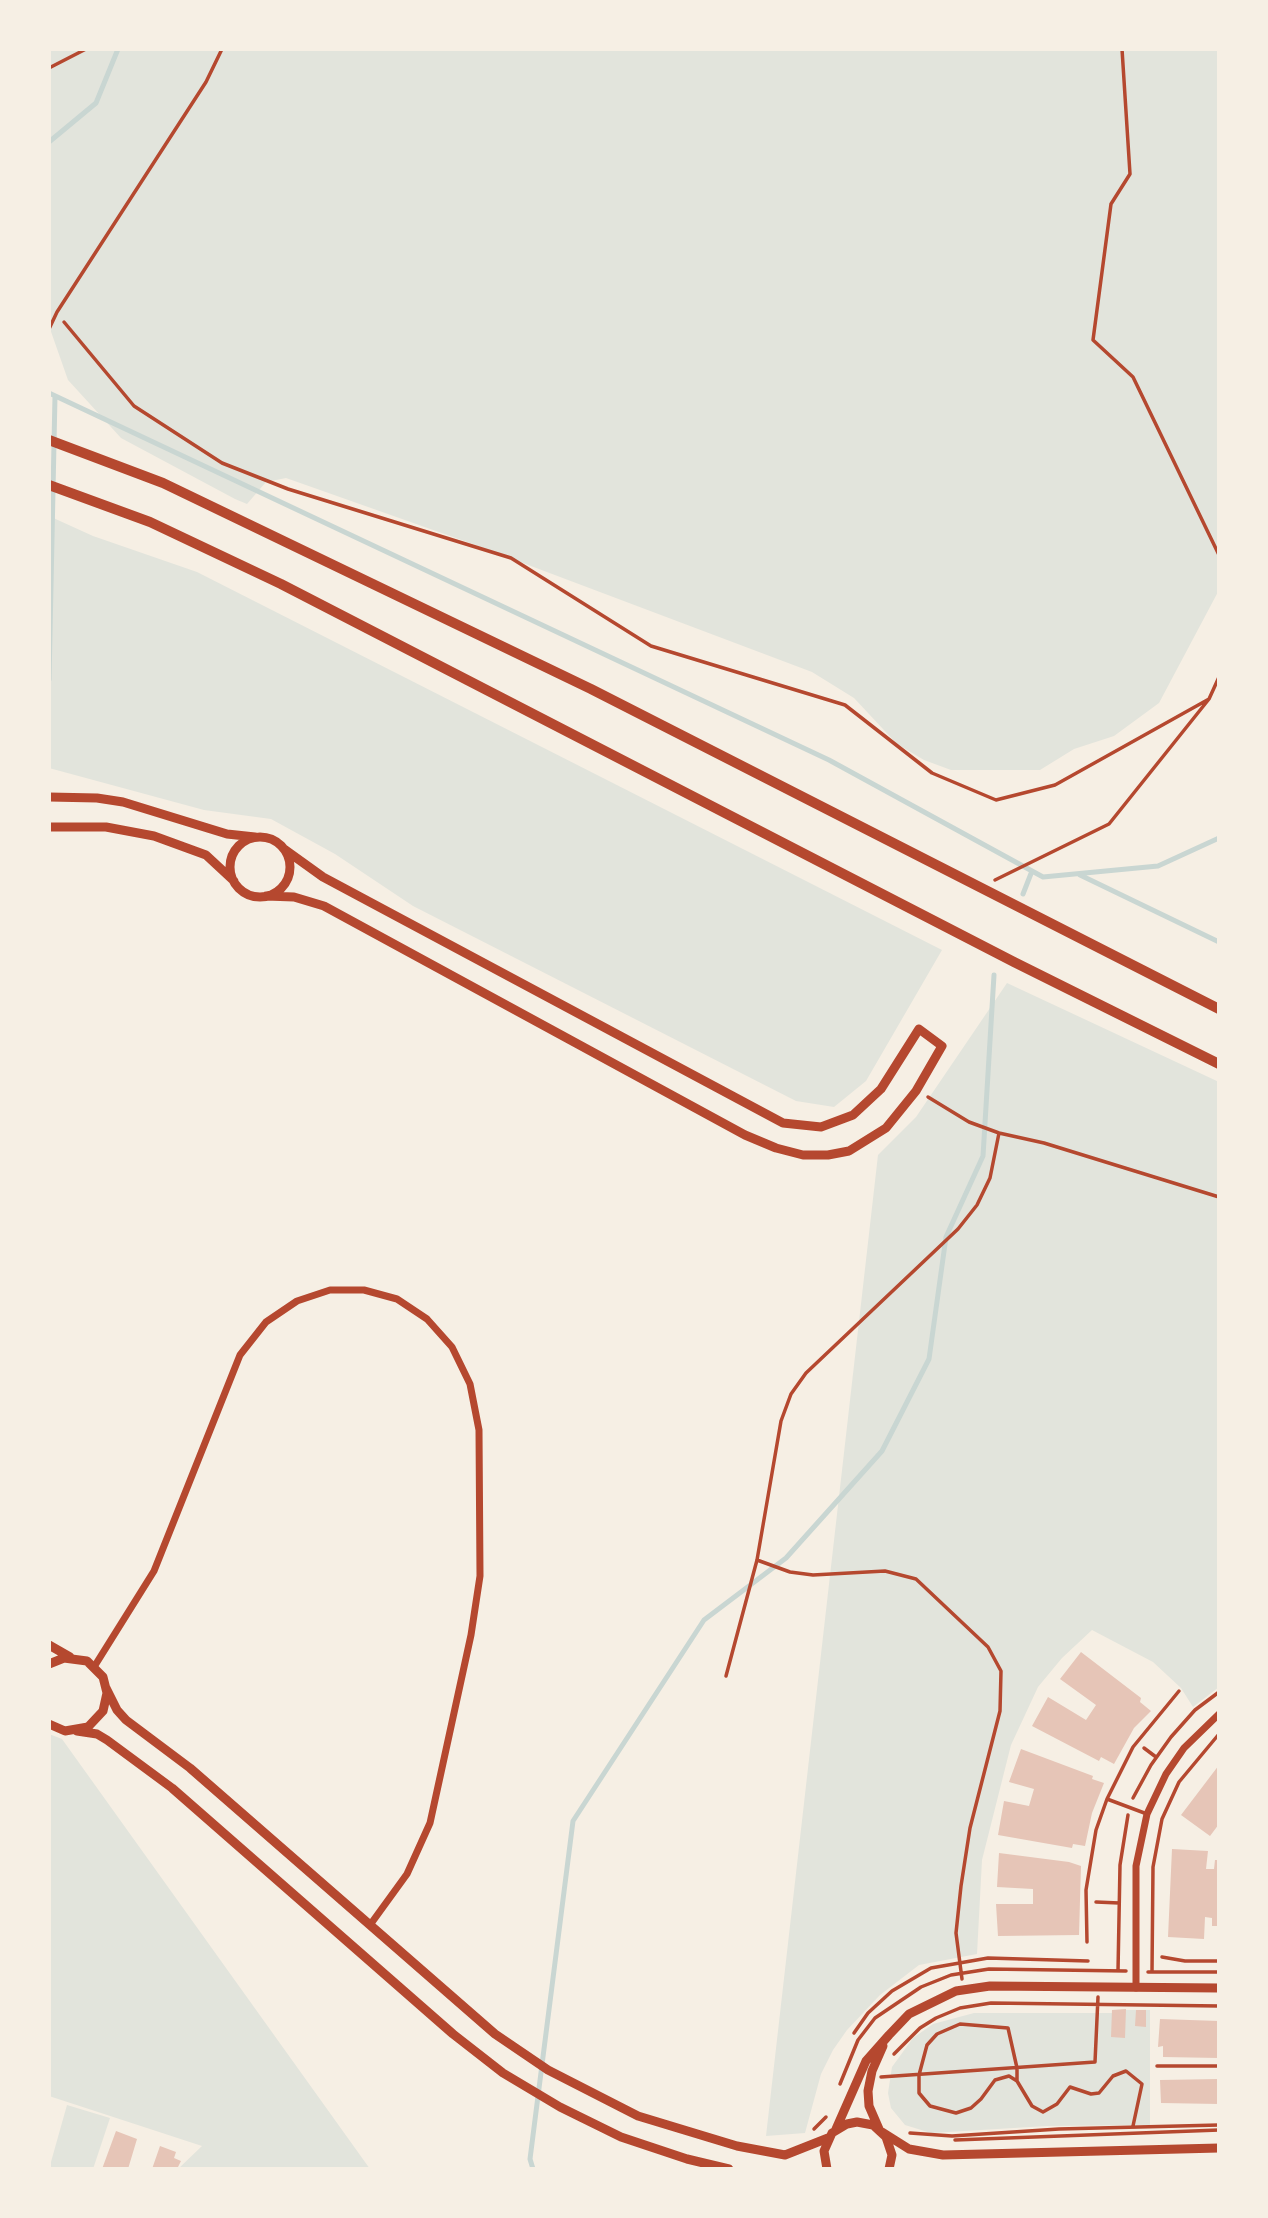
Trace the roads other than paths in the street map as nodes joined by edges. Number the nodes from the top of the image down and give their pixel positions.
1 (222, 49) edge
2 (49, 329) edge
3 (49, 440) edge
4 (49, 485) edge
5 (49, 797) edge
6 (49, 827) edge
7 (255, 837) junction
8 (284, 849) junction
9 (234, 881) junction
10 (266, 896) junction
11 (1219, 1009) edge
12 (1219, 1064) edge
13 (49, 1645) edge
14 (75, 1658) junction
15 (49, 1664) edge
16 (94, 1667) junction
17 (106, 1688) junction
18 (1179, 1690) dead end
19 (1219, 1714) edge
20 (49, 1724) edge
21 (77, 1731) junction
22 (1107, 1799) junction
23 (1147, 1814) junction
24 (370, 1925) junction
25 (1087, 1942) dead end
26 (1136, 1988) junction
27 (1219, 1989) edge
28 (889, 2035) junction
29 (1157, 2066) dead end
30 (1219, 2066) edge
31 (836, 2129) junction
32 (881, 2131) junction
33 (828, 2138) junction
34 (1219, 2148) edge
35 (729, 2169) edge
36 (827, 2169) edge
37 (888, 2169) edge

1 - 2 lane
3 - 11 main road
4 - 12 main road
5 - 7 street
6 - 9 street
7 - 8 street
7 - 9 street
8 - 10 street
8 - 10 street
9 - 10 street
13 - 14 street
14 - 15 street
14 - 16 street
16 - 17 street
16 - 24 street
17 - 21 street
17 - 24 street
18 - 22 lane
19 - 23 street
20 - 21 street
21 - 35 street
22 - 23 lane
22 - 25 lane
23 - 26 street
24 - 33 street
26 - 27 street
26 - 28 street
28 - 31 street
28 - 32 street
29 - 30 lane
31 - 32 street
31 - 33 street
32 - 34 street
32 - 37 street
33 - 36 street

